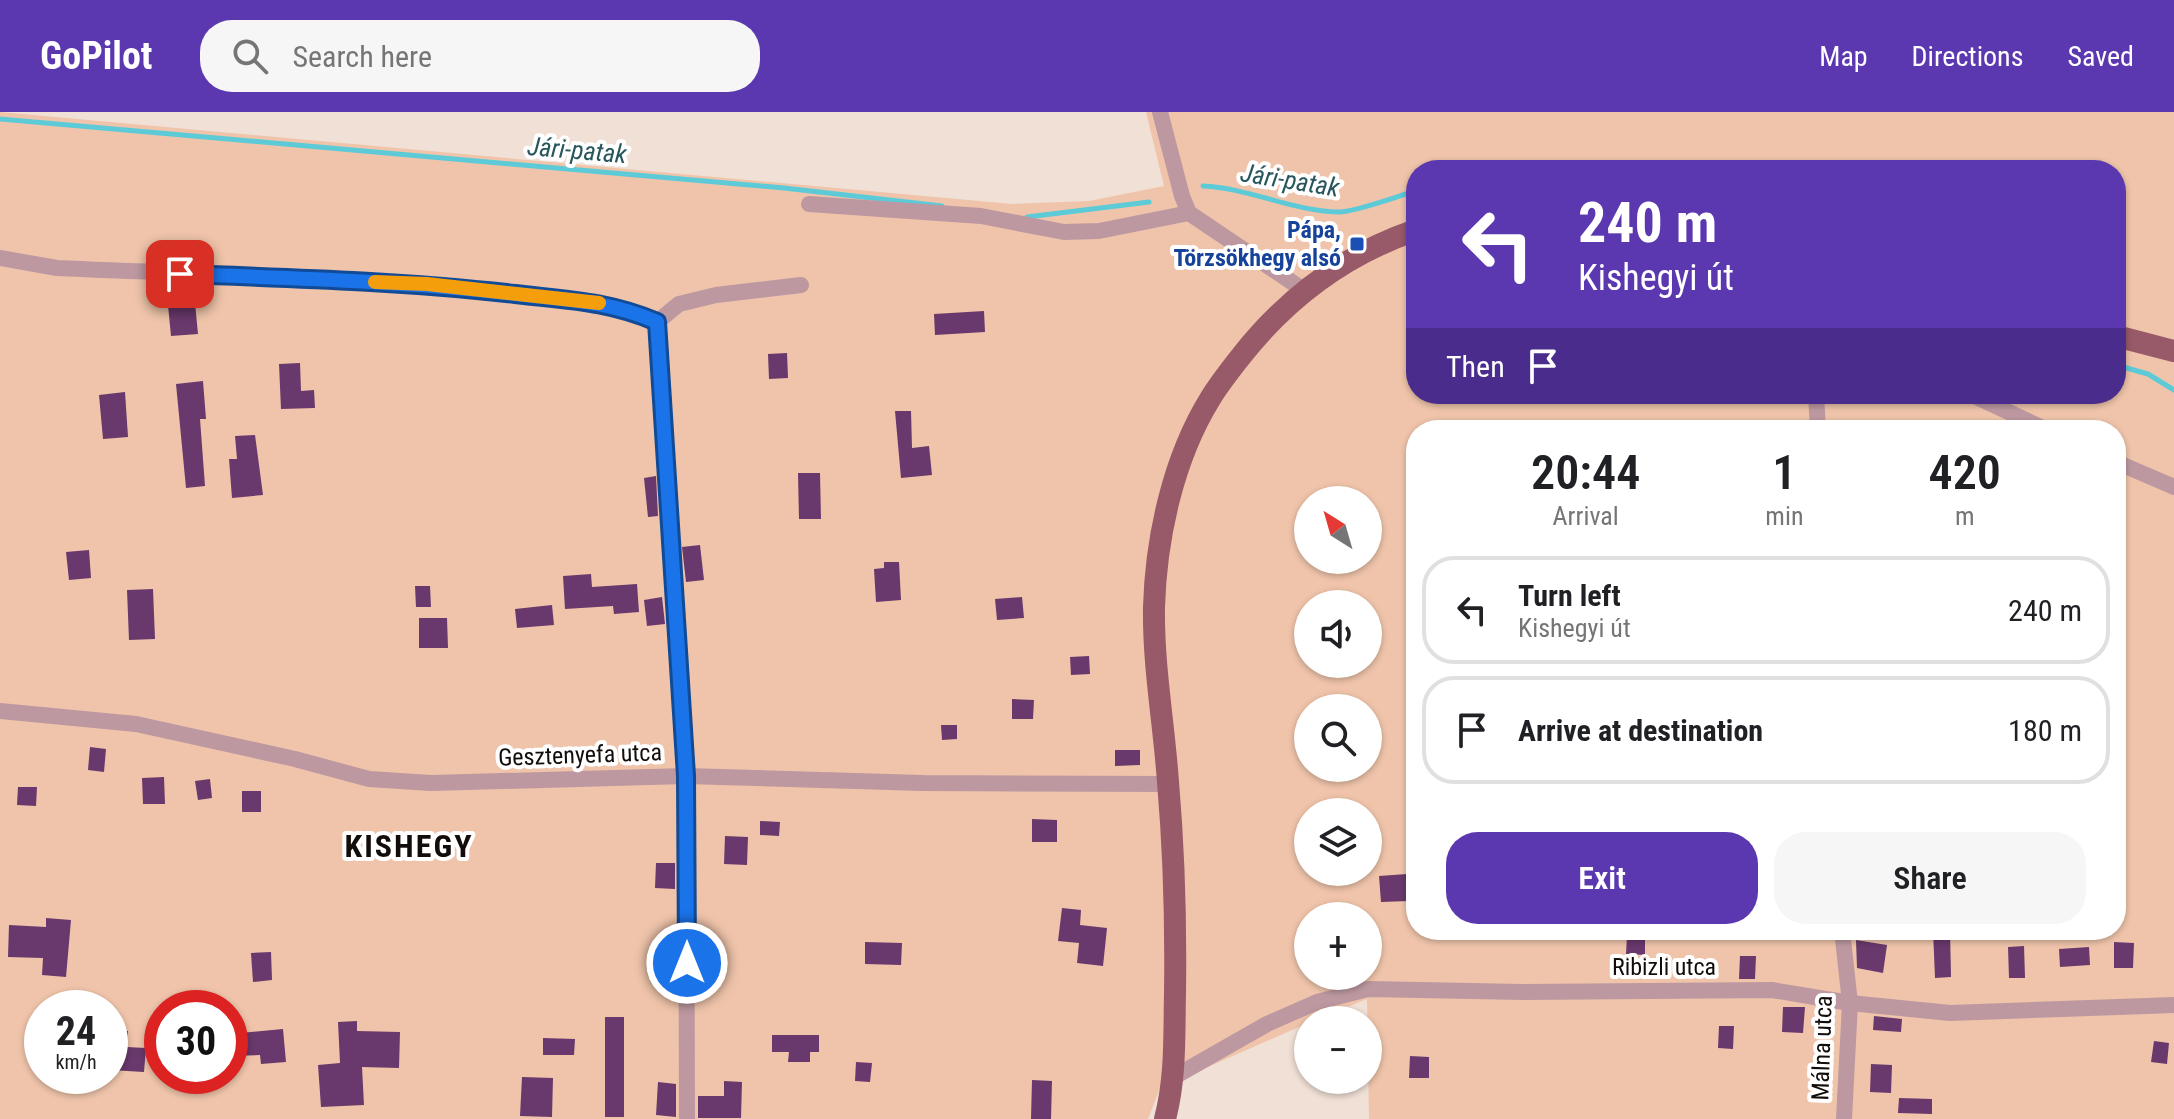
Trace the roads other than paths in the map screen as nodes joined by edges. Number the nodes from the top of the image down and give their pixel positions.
1 (1160, 112) edge
2 (809, 204) dead end
3 (1189, 213) junction
4 (1406, 234) edge
5 (0, 258) edge
6 (801, 285) dead end
7 (1305, 291) junction
8 (657, 322) junction
9 (2126, 339) edge
10 (2174, 351) edge
11 (1991, 404) edge
12 (2026, 420) edge
13 (2126, 466) edge
14 (2174, 487) edge
15 (0, 711) edge
16 (686, 776) junction
17 (1168, 784) junction
18 (1843, 940) edge
19 (1850, 1003) junction
20 (2174, 1005) edge
21 (1174, 1077) junction
22 (687, 1119) edge
23 (1165, 1119) edge
24 (1844, 1119) edge

1 - 3 street
2 - 3 street
3 - 7 street
4 - 7 main road
5 - 8 street
6 - 8 street
7 - 17 main road
8 - 16 street
9 - 10 main road
11 - 12 street
13 - 14 street
15 - 16 street, Gesztenyefa utca
16 - 17 street, Gesztenyefa utca
16 - 22 street
17 - 21 main road
18 - 19 street, Málna utca
19 - 20 street, Ribizli utca
19 - 21 street, Ribizli utca
19 - 24 street, Málna utca
21 - 23 main road

